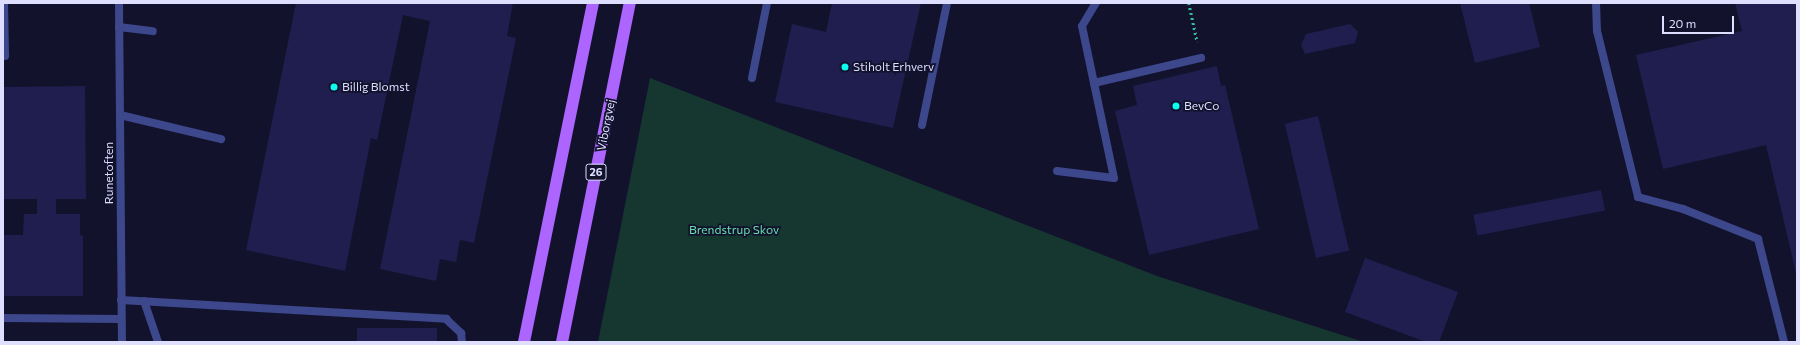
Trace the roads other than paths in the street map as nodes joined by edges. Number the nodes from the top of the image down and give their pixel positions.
1 (4, 3) edge
2 (119, 3) edge
3 (593, 3) edge
4 (630, 3) edge
5 (767, 3) edge
6 (947, 3) edge
7 (1096, 3) edge
8 (1596, 3) edge
9 (119, 27) junction
10 (152, 31) dead end
11 (5, 56) dead end
12 (1201, 58) road end
13 (752, 78) dead end
14 (1094, 84) junction
15 (120, 115) junction
16 (922, 124) dead end
17 (221, 139) dead end
18 (1057, 170) dead end
19 (121, 300) junction
20 (144, 301) junction
21 (3, 318) edge
22 (121, 319) junction
23 (122, 342) edge
24 (158, 342) edge
25 (462, 342) edge
26 (524, 342) edge
27 (562, 342) edge
28 (1784, 342) edge

1 - 11 street
2 - 9 street, Runetoften
3 - 26 main road
4 - 27 main road, Viborgvej / 26
5 - 13 street
6 - 16 street
7 - 14 street
8 - 28 street
9 - 10 street
9 - 15 street, Runetoften
12 - 14 street
14 - 18 street
15 - 17 street
15 - 19 street, Runetoften
19 - 20 street
19 - 22 street, Runetoften
20 - 24 street
20 - 25 street
21 - 22 street
22 - 23 street, Runetoften

